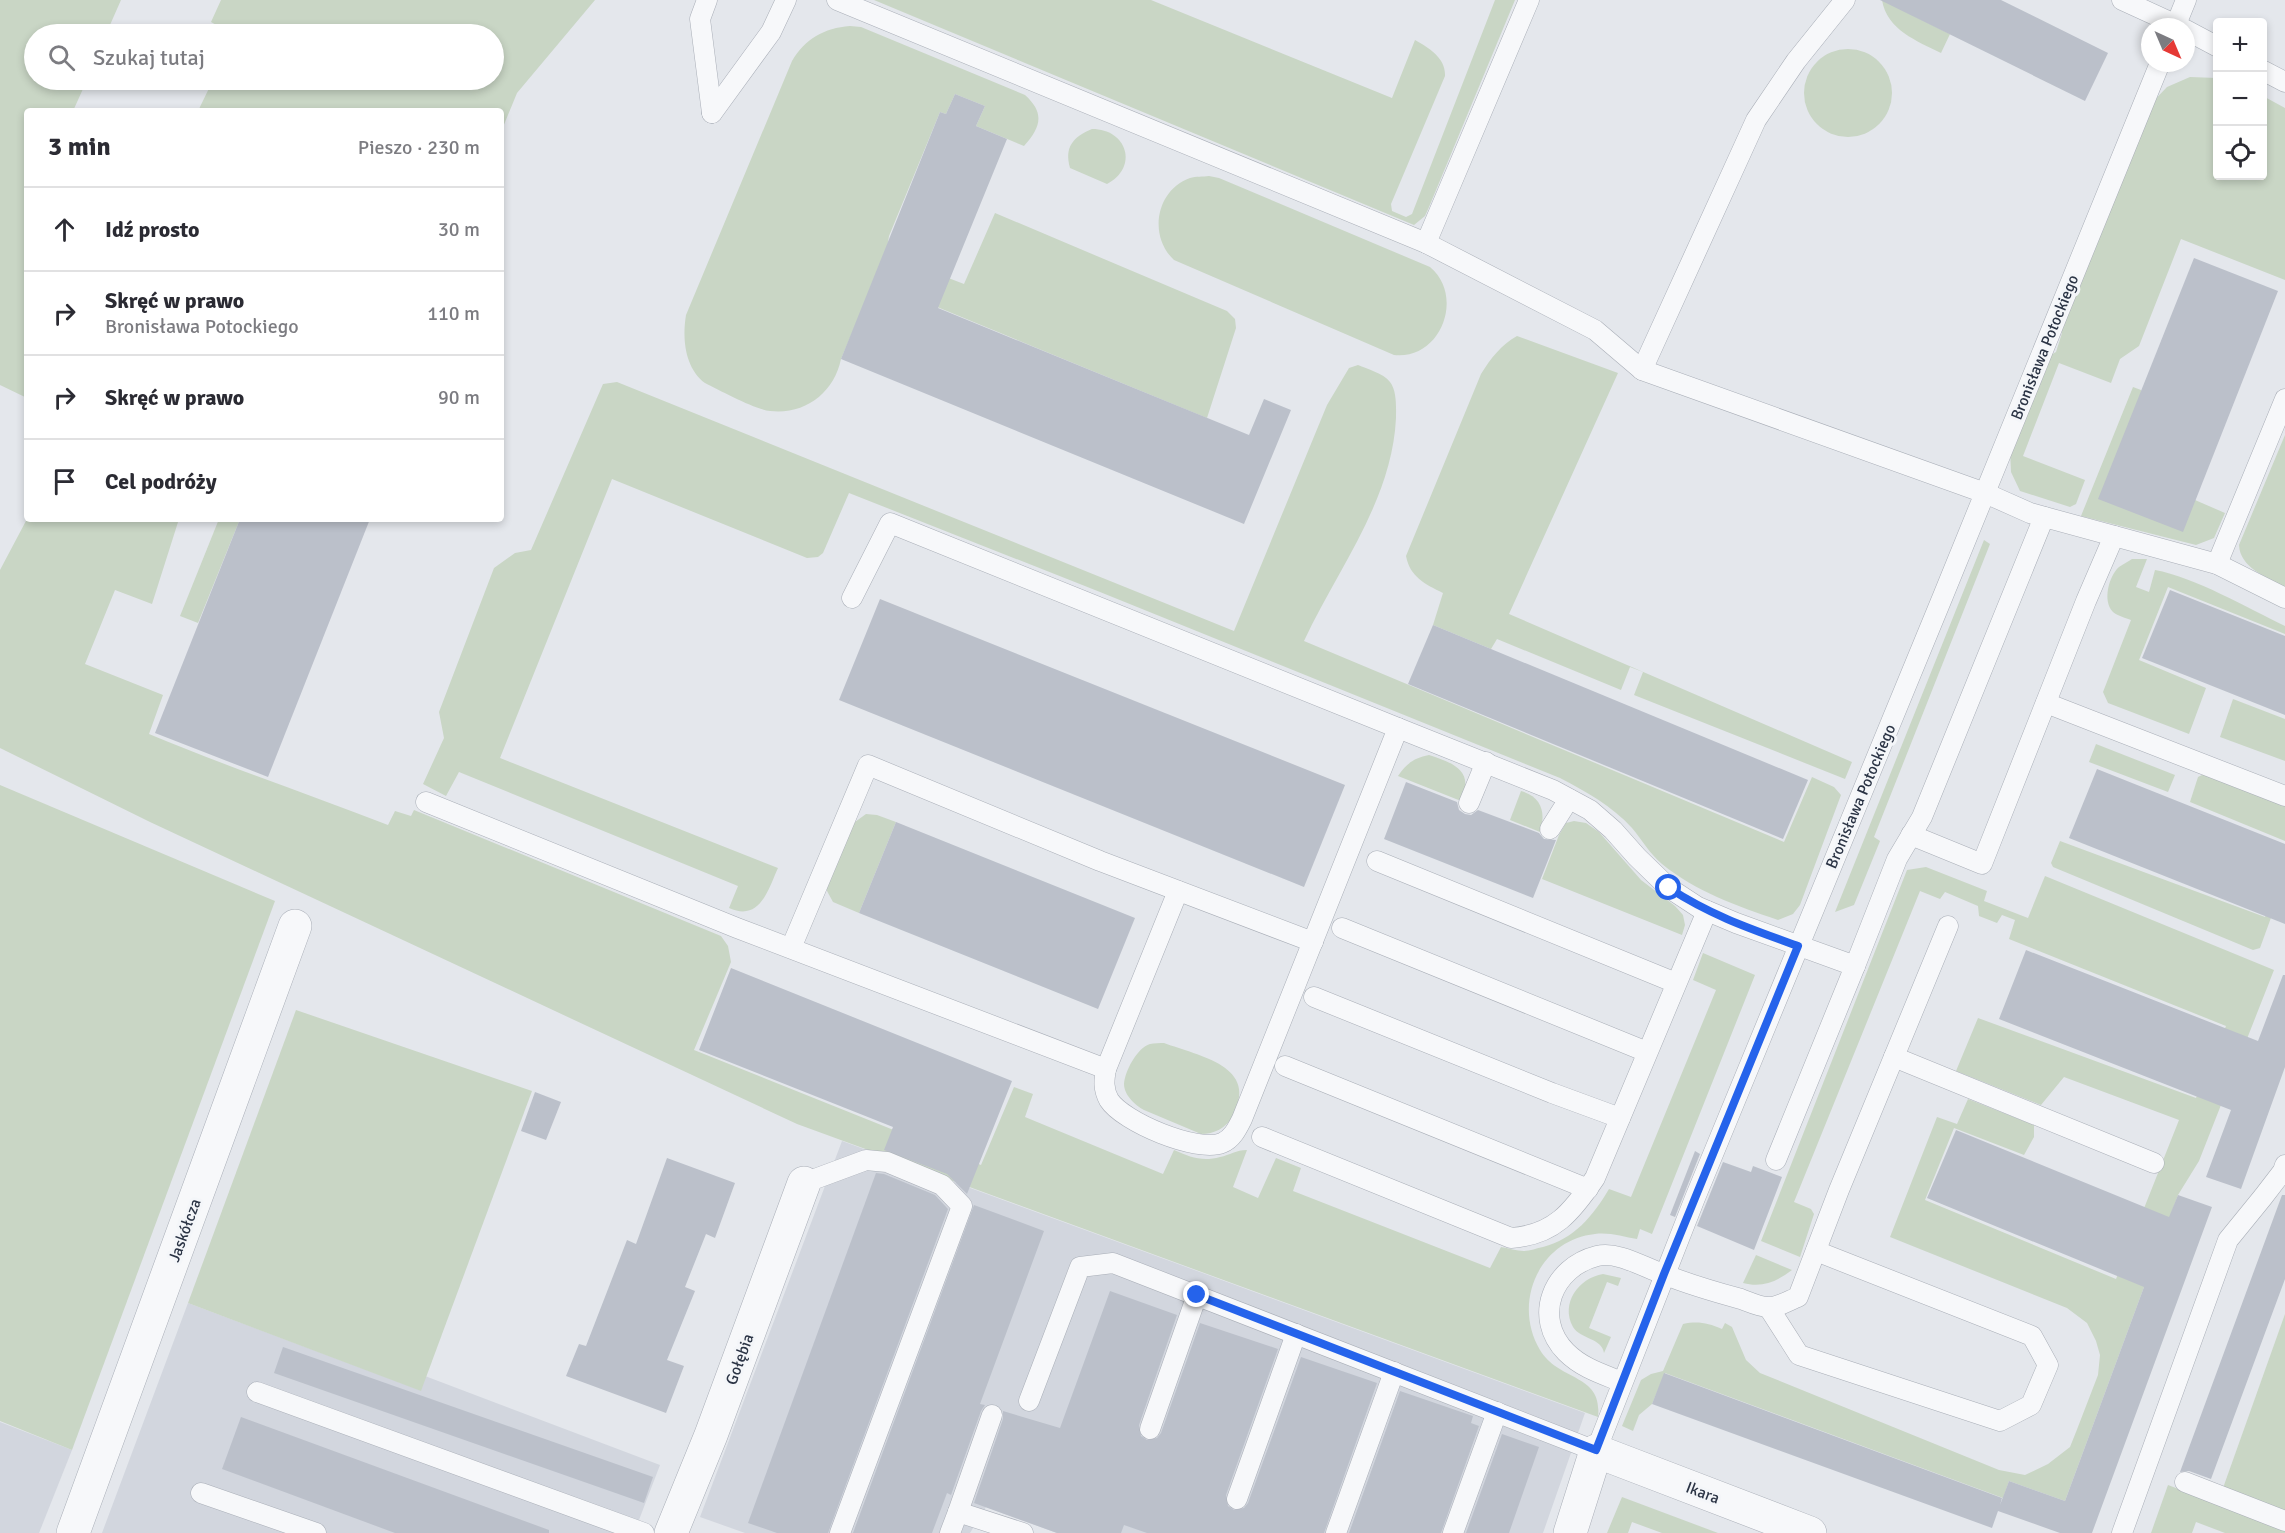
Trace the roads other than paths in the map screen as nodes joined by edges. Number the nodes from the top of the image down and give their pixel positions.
1 (707, 0) edge
2 (786, 0) edge
3 (837, 0) edge
4 (1529, 0) edge
5 (1845, 0) edge
6 (2122, 0) edge
7 (2186, 0) edge
8 (2160, 18) edge
9 (2181, 18) edge
10 (2195, 35) edge
11 (2213, 45) edge
12 (2156, 72) edge
13 (2266, 72) edge
14 (2285, 82) edge
15 (1426, 243) junction
16 (1642, 370) junction
17 (2285, 399) edge
18 (1985, 493) junction
19 (2044, 517) junction
20 (2114, 536) junction
21 (2217, 564) junction
22 (852, 598) dead end
23 (2285, 598) edge
24 (2046, 703) junction
25 (1398, 728) junction
26 (1486, 762) junction
27 (2285, 796) edge
28 (1569, 799) junction
29 (426, 802) dead end
30 (1469, 803) dead end
31 (1550, 829) dead end
32 (1911, 835) junction
33 (1377, 861) dead end
34 (1178, 891) junction
35 (1707, 911) junction
36 (295, 926) dead end
37 (1948, 926) dead end
38 (1342, 928) dead end
39 (1313, 942) junction
40 (1798, 946) junction
41 (791, 948) junction
42 (1855, 966) junction
43 (1676, 983) junction
44 (1314, 997) dead end
45 (1647, 1052) junction
46 (1894, 1057) junction
47 (1285, 1066) dead end
48 (1106, 1069) junction
49 (1620, 1118) junction
50 (1262, 1137) dead end
51 (1776, 1160) dead end
52 (2154, 1163) dead end
53 (2285, 1165) edge
54 (804, 1183) joint
55 (1588, 1189) junction
56 (1816, 1251) junction
57 (1664, 1274) junction
58 (1197, 1295) junction
59 (1769, 1308) junction
60 (1296, 1334) junction
61 (1394, 1372) junction
62 (1622, 1382) junction
63 (257, 1392) dead end
64 (1029, 1401) dead end
65 (1497, 1412) junction
66 (992, 1415) dead end
67 (1150, 1429) dead end
68 (1596, 1450) junction
69 (2186, 1482) dead end
70 (201, 1493) dead end
71 (1238, 1499) dead end
72 (958, 1512) junction
73 (2285, 1521) edge
74 (73, 1533) edge
75 (316, 1533) edge
76 (644, 1533) edge
77 (671, 1533) edge
78 (840, 1533) edge
79 (950, 1533) edge
80 (1023, 1533) edge
81 (1336, 1533) edge
82 (1453, 1533) edge
83 (1570, 1533) edge
84 (1810, 1533) edge
85 (2122, 1533) edge

1 - 2 lane
3 - 15 lane
4 - 15 lane
5 - 16 lane
6 - 8 lane
7 - 9 lane
10 - 11 lane
12 - 18 lane, Bronisława Potockiego
13 - 14 lane
15 - 16 lane
16 - 18 lane
17 - 21 lane
18 - 19 lane
18 - 40 lane, Bronisława Potockiego
19 - 20 lane
19 - 32 lane
20 - 21 lane
20 - 24 lane
21 - 23 lane
22 - 25 lane
24 - 27 lane
24 - 32 lane
25 - 26 lane
25 - 39 lane
26 - 28 lane
26 - 30 lane
28 - 31 lane
28 - 35 lane
29 - 41 lane
32 - 42 lane
33 - 43 lane
34 - 39 lane
34 - 41 lane
34 - 48 lane
35 - 40 lane
35 - 43 lane
36 - 74 street, Jaskółcza
37 - 46 lane
38 - 45 lane
39 - 48 lane
40 - 42 lane
40 - 57 lane, Bronisława Potockiego
41 - 48 lane
42 - 51 lane
43 - 45 lane
44 - 49 lane
45 - 49 lane
46 - 52 lane
46 - 56 lane
47 - 55 lane
49 - 55 lane
50 - 55 lane
53 - 85 lane
54 - 77 street, Gołębia
54 - 78 lane
56 - 59 lane
56 - 59 lane
57 - 59 lane
57 - 62 lane, Bronisława Potockiego
57 - 62 lane
58 - 60 lane
58 - 64 lane
58 - 67 lane
60 - 61 lane
60 - 71 lane
61 - 65 lane
61 - 81 lane
62 - 68 lane, Bronisława Potockiego
63 - 76 lane
65 - 68 lane
65 - 82 lane
66 - 72 lane
68 - 83 street, Bronisława Potockiego
68 - 84 street, Ikara
69 - 73 lane
70 - 75 lane
72 - 79 lane
72 - 80 lane

